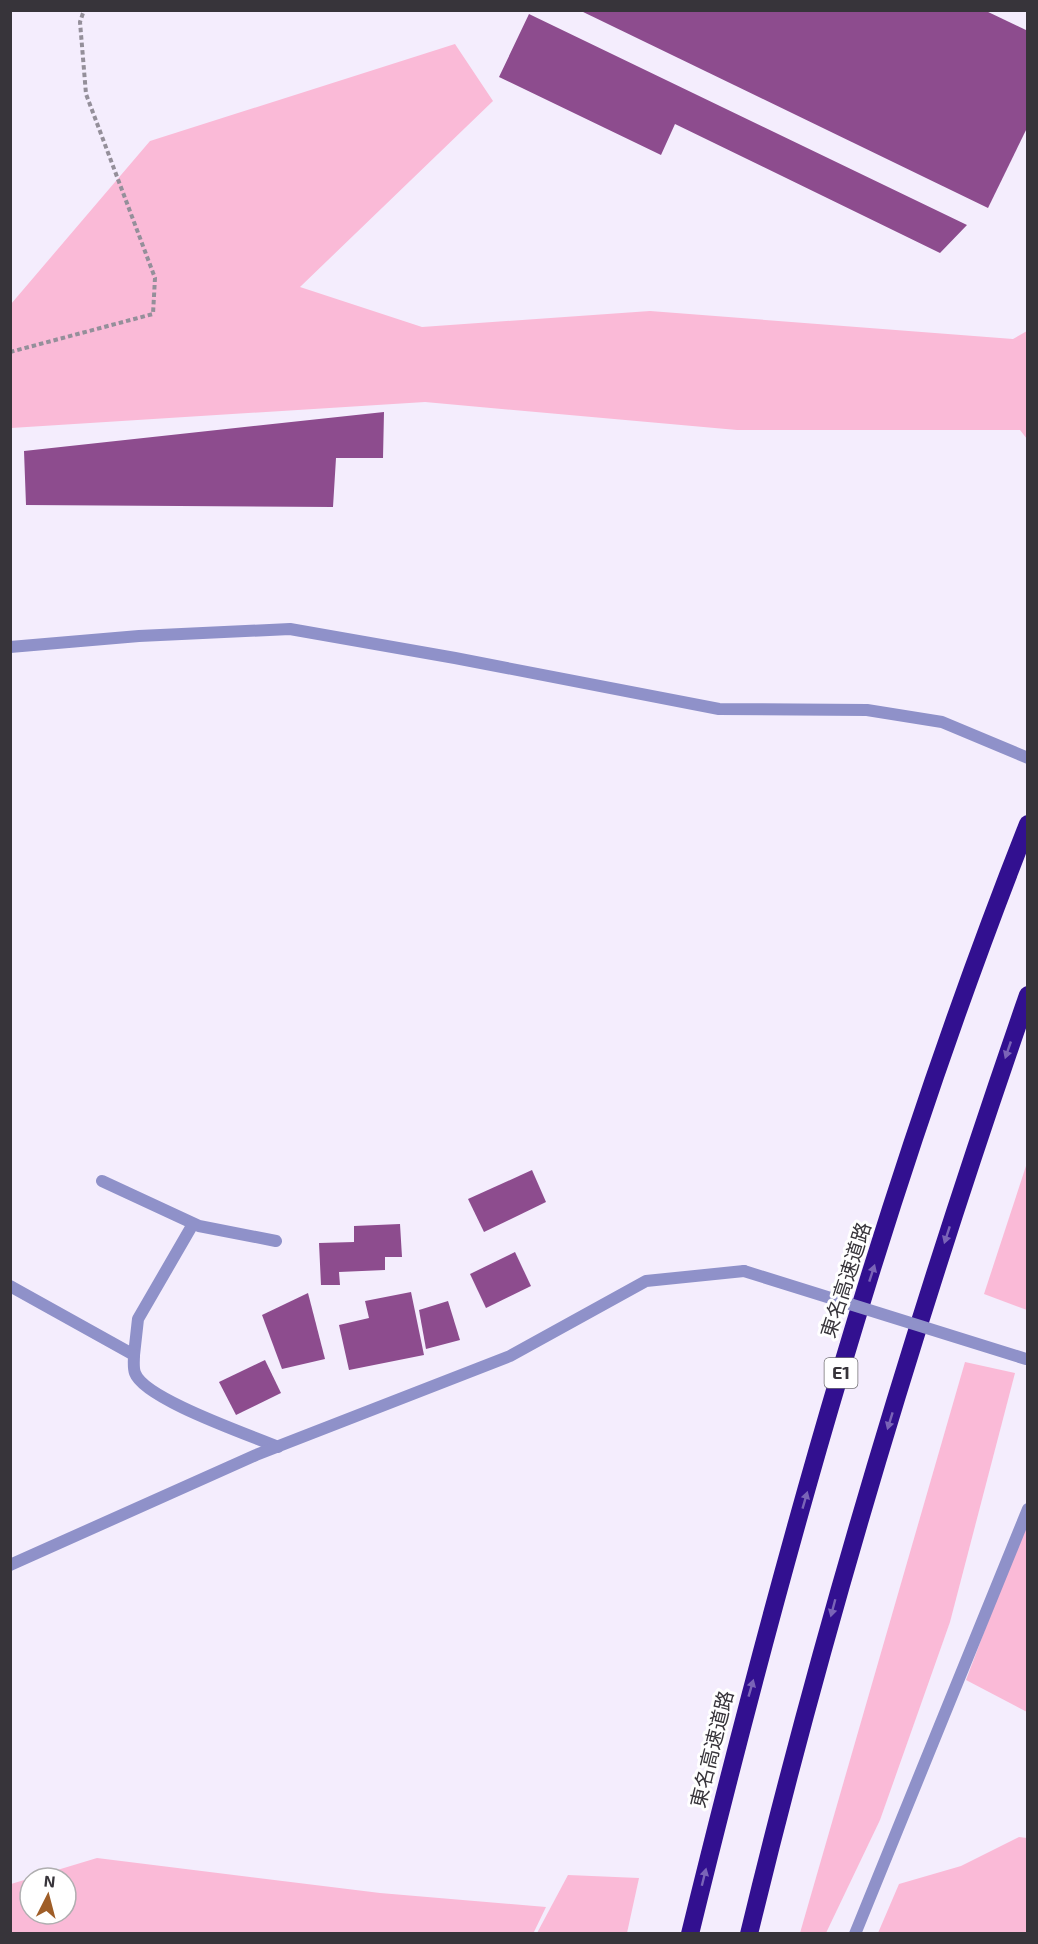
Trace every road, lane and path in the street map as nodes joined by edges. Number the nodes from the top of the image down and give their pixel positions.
1 (84, 10) edge
2 (10, 352) edge
3 (10, 647) edge
4 (1028, 758) edge
5 (1028, 824) edge
6 (1028, 994) edge
7 (102, 1180) dead end
8 (193, 1224) junction
9 (276, 1241) dead end
10 (10, 1286) edge
11 (134, 1355) junction
12 (1027, 1359) edge
13 (278, 1447) junction
14 (1028, 1509) edge
15 (10, 1565) edge
16 (690, 1934) edge
17 (749, 1934) edge
18 (855, 1934) edge

1 - 2 path
3 - 4 street
16 -> 5 highway, 東名高速道路 / E1
6 -> 17 highway
7 - 8 street
8 - 9 street
8 - 11 street
10 - 11 street
11 - 13 street
12 - 13 street, bridge
13 - 15 street
14 - 18 street

